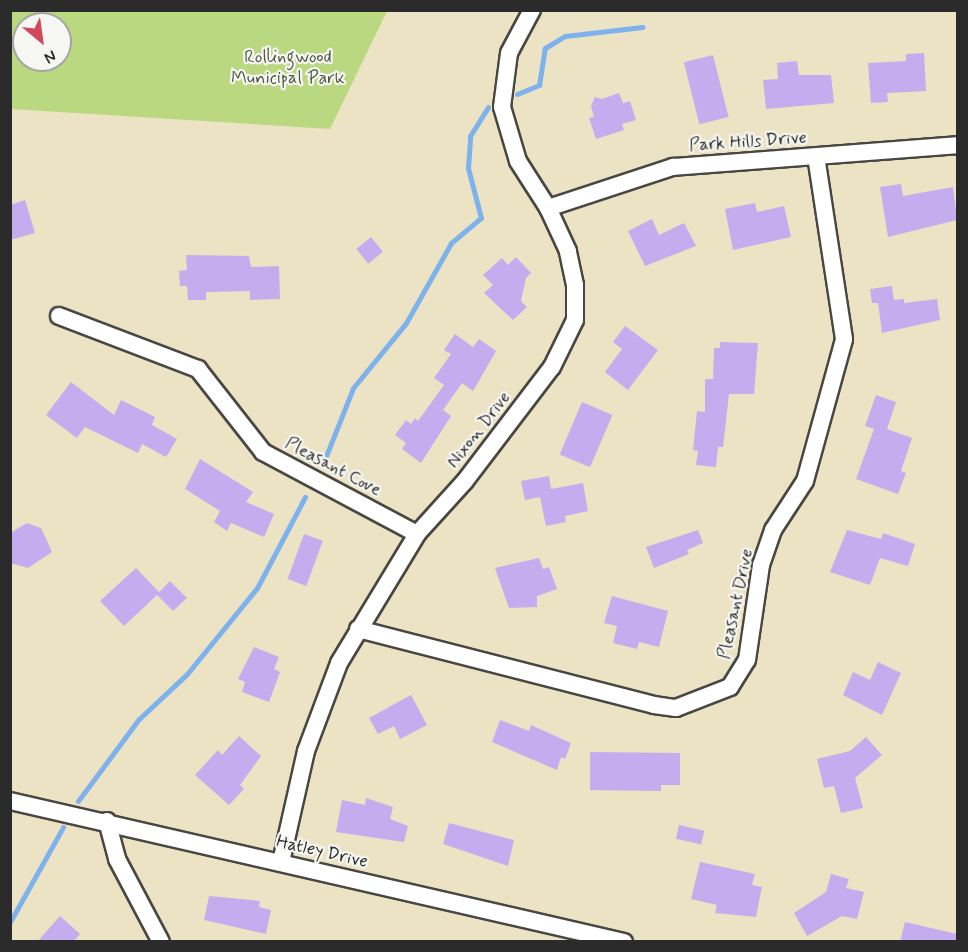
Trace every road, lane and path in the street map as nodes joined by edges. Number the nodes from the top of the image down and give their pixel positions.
1 (532, 10) edge
2 (957, 145) edge
3 (816, 157) junction
4 (548, 208) junction
5 (59, 316) dead end
6 (417, 534) junction
7 (358, 629) junction
8 (10, 801) edge
9 (107, 821) junction
10 (281, 862) junction
11 (623, 941) edge
12 (161, 942) edge

1 - 4 street, Nixon Drive
2 - 3 street, Park Hills Drive
3 - 4 street, Park Hills Drive
3 - 7 street, Pleasant Drive
4 - 6 street, Nixon Drive
5 - 6 street, Pleasant Cove
6 - 7 street, Nixon Drive
7 - 10 street, Nixon Drive
8 - 9 street, Hatley Drive
9 - 10 street, Hatley Drive
9 - 12 street
10 - 11 street, Hatley Drive

